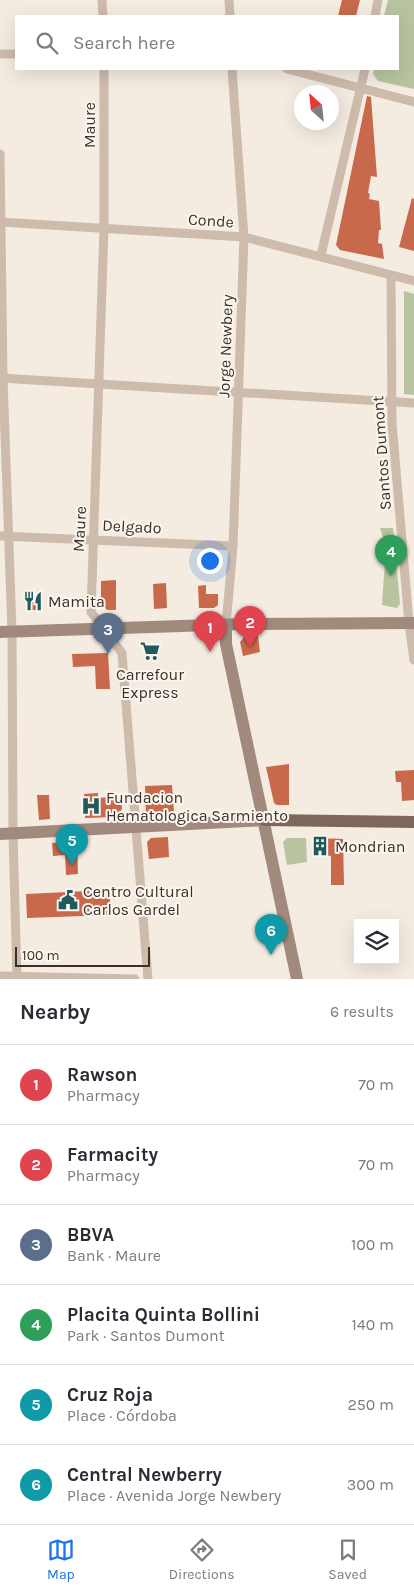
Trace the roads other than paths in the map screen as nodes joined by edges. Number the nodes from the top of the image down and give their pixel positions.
1 (102, 0) edge
2 (229, 0) edge
3 (378, 0) edge
4 (103, 15) edge
5 (230, 15) edge
6 (375, 15) edge
7 (0, 54) edge
8 (15, 54) edge
9 (104, 70) edge
10 (232, 70) edge
11 (291, 70) edge
12 (365, 70) edge
13 (361, 88) junction
14 (414, 102) edge
15 (0, 154) edge
16 (1, 222) edge
17 (104, 228) junction
18 (244, 237) junction
19 (321, 255) junction
20 (391, 275) junction
21 (414, 281) edge
22 (2, 378) edge
23 (99, 383) junction
24 (238, 392) junction
25 (391, 401) junction
26 (414, 403) edge
27 (0, 536) edge
28 (10, 536) junction
29 (93, 538) junction
30 (233, 546) junction
31 (411, 623) edge
32 (226, 625) junction
33 (103, 629) junction
34 (6, 631) edge
35 (414, 660) edge
36 (264, 820) junction
37 (414, 822) edge
38 (136, 827) junction
39 (6, 834) edge
40 (0, 976) edge
41 (17, 978) edge
42 (135, 979) edge
43 (148, 979) edge
44 (297, 979) edge

1 - 4 street
2 - 5 street
3 - 6 street
7 - 8 street
9 - 17 street, Maure
10 - 18 street, Jorge Newbery
11 - 13 street
12 - 13 street
13 - 14 street
13 - 19 street
15 - 16 street
16 - 17 street, Conde
16 - 22 street
17 - 18 street, Conde
17 - 23 street, Maure
18 - 19 street, Conde
18 - 24 street, Jorge Newbery
19 - 20 street, Conde
20 - 21 street, Conde
20 - 25 street, Santos Dumont
22 - 23 street
22 - 28 street
23 - 24 street
23 - 29 street, Maure
24 - 25 street
24 - 30 street, Jorge Newbery
25 - 26 street
25 - 31 street, Santos Dumont
27 - 28 street, Delgado
28 - 29 street, Delgado
28 - 34 street
29 - 30 street, Delgado
29 - 33 street, Maure
30 - 32 street, Jorge Newbery
31 - 32 main road
31 - 35 street, Santos Dumont
32 - 33 main road
32 - 36 main road
33 - 34 main road
33 - 38 street, Maure
34 - 39 street
36 - 37 main road
36 - 38 main road
36 - 44 main road
38 - 39 main road
38 - 43 street, Maure
39 - 41 street
40 - 41 street
41 - 42 street

